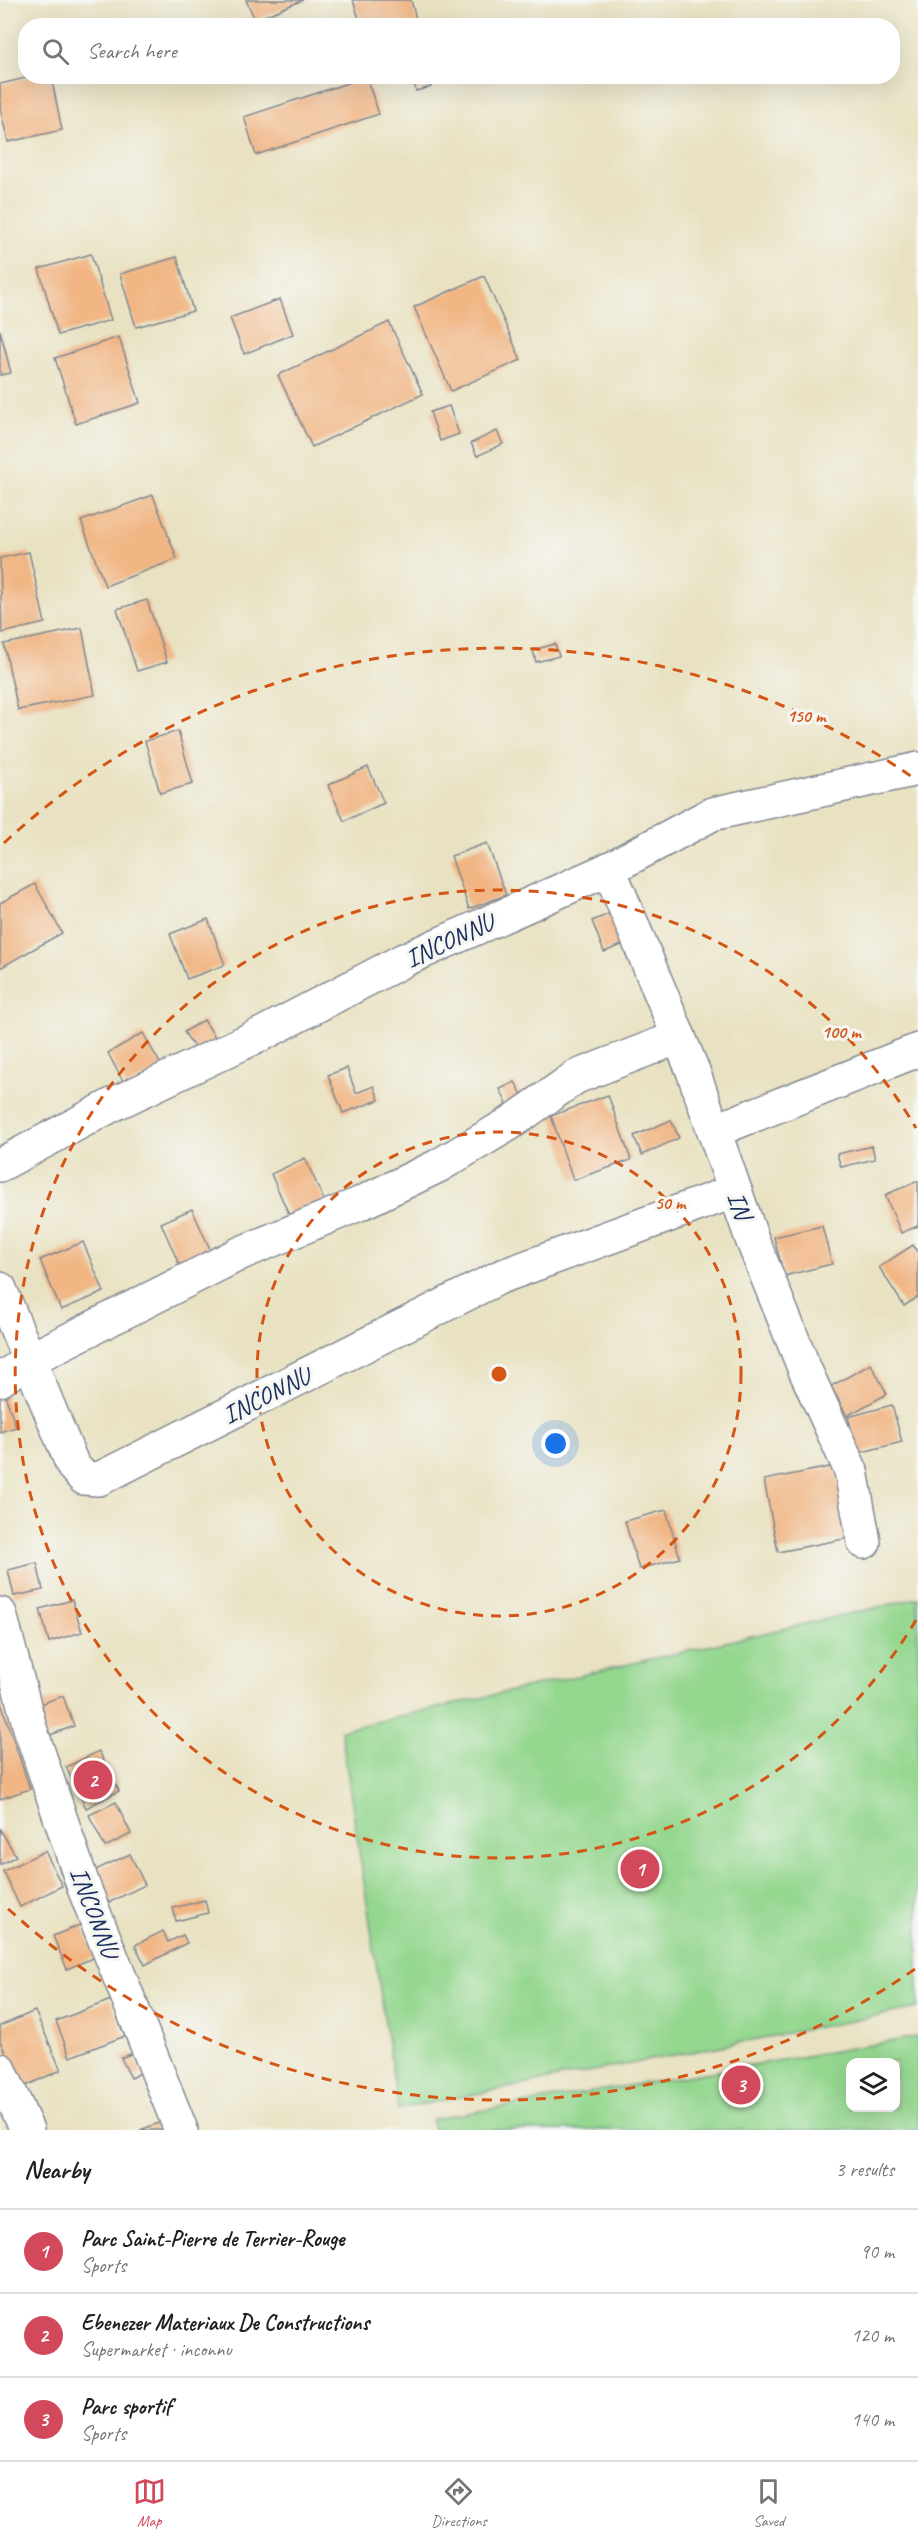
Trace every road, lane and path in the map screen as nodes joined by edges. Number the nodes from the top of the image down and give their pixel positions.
1 (918, 769) edge
2 (609, 869) junction
3 (679, 1037) junction
4 (918, 1050) edge
5 (714, 1131) junction
6 (0, 1165) edge
7 (735, 1191) junction
8 (0, 1289) edge
9 (29, 1360) junction
10 (0, 1380) edge
11 (864, 1542) dead end
12 (0, 1614) edge
13 (10, 1694) edge
14 (0, 2070) edge
15 (20, 2128) edge
16 (181, 2130) edge

1 - 2 street, INCONNU
2 - 3 street, IN
2 - 6 street, INCONNU
3 - 5 street, IN
3 - 9 street
4 - 5 street
5 - 7 street, IN
7 - 9 street, INCONNU
7 - 11 street, IN
8 - 9 street, INCONNU
9 - 10 street
12 - 13 street, INCONNU
13 - 16 street, INCONNU
14 - 15 street

